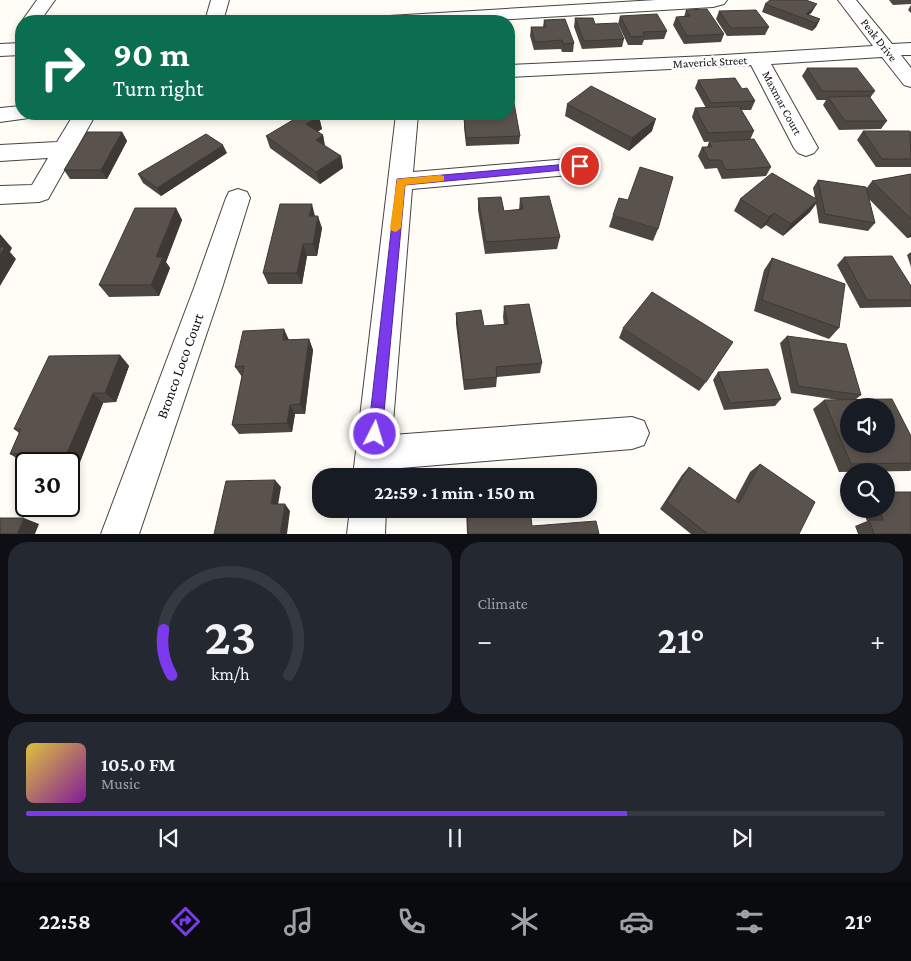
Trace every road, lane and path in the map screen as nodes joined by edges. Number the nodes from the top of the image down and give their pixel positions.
1 (46, 0) edge
2 (220, 0) edge
3 (718, 0) edge
4 (847, 0) edge
5 (571, 5) edge
6 (35, 15) edge
7 (216, 15) edge
8 (510, 15) edge
9 (911, 49) edge
10 (887, 50) junction
11 (758, 59) junction
12 (515, 71) edge
13 (911, 81) edge
14 (15, 113) edge
15 (0, 114) edge
16 (82, 120) edge
17 (406, 120) edge
18 (806, 148) dead end
19 (64, 149) junction
20 (0, 153) edge
21 (580, 166) dead end
22 (400, 182) junction
23 (0, 195) edge
24 (238, 198) dead end
25 (632, 432) dead end
26 (372, 465) edge
27 (367, 518) edge
28 (120, 534) edge
29 (366, 534) edge

1 - 6 street
2 - 7 street
3 - 5 street
4 - 10 street, Peak Drive
5 - 8 street
9 - 10 street, Maverick Street
10 - 11 street, Maverick Street
10 - 13 street, Peak Drive
11 - 12 street, Maverick Street
11 - 18 street, Maxmar Court
14 - 15 street
16 - 19 street
17 - 22 street
19 - 20 street
19 - 23 street
21 - 22 street
22 - 26 street
24 - 28 street, Bronco Loco Court
25 - 26 street
27 - 29 street

